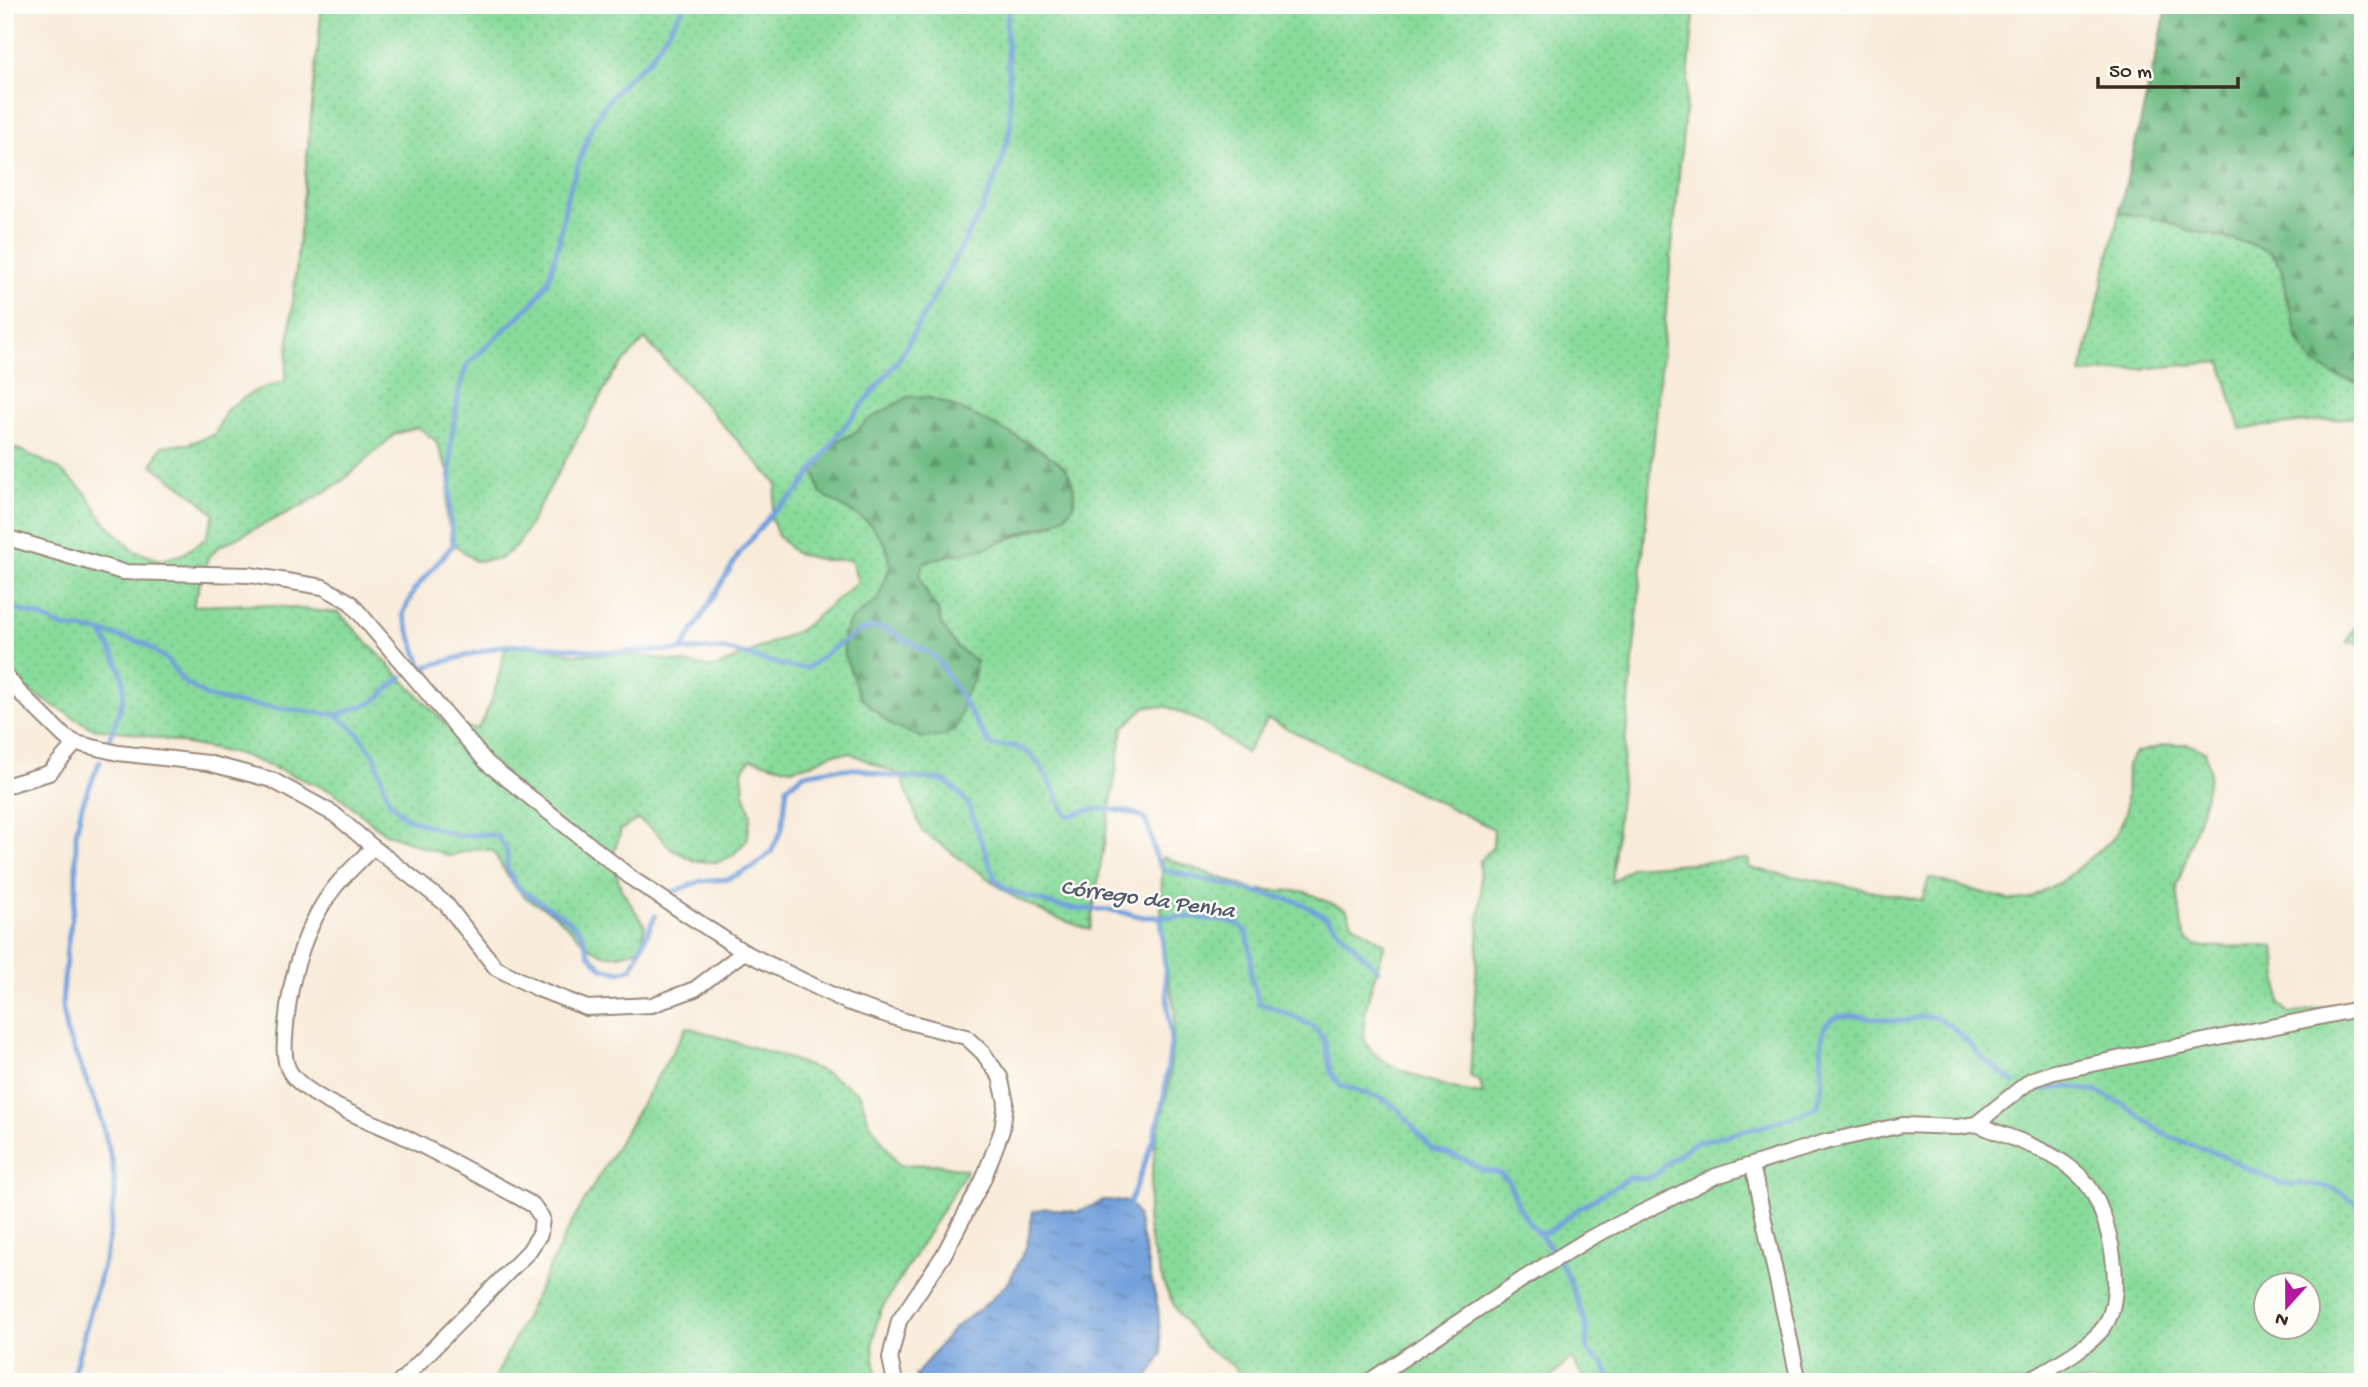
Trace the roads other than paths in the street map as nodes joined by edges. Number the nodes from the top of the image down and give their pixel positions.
1 (5, 537) edge
2 (5, 674) edge
3 (76, 743) junction
4 (5, 786) edge
5 (373, 848) junction
6 (744, 952) junction
7 (2363, 1008) edge
8 (1976, 1124) junction
9 (1752, 1165) junction
10 (400, 1382) edge
11 (895, 1382) edge
12 (1368, 1382) edge
13 (1800, 1382) edge
14 (2026, 1382) edge

1 - 6 street
2 - 3 street
3 - 4 street
3 - 5 street
5 - 6 street
5 - 10 street
6 - 11 street
7 - 8 street
8 - 9 street
8 - 14 street
9 - 12 street
9 - 13 street

